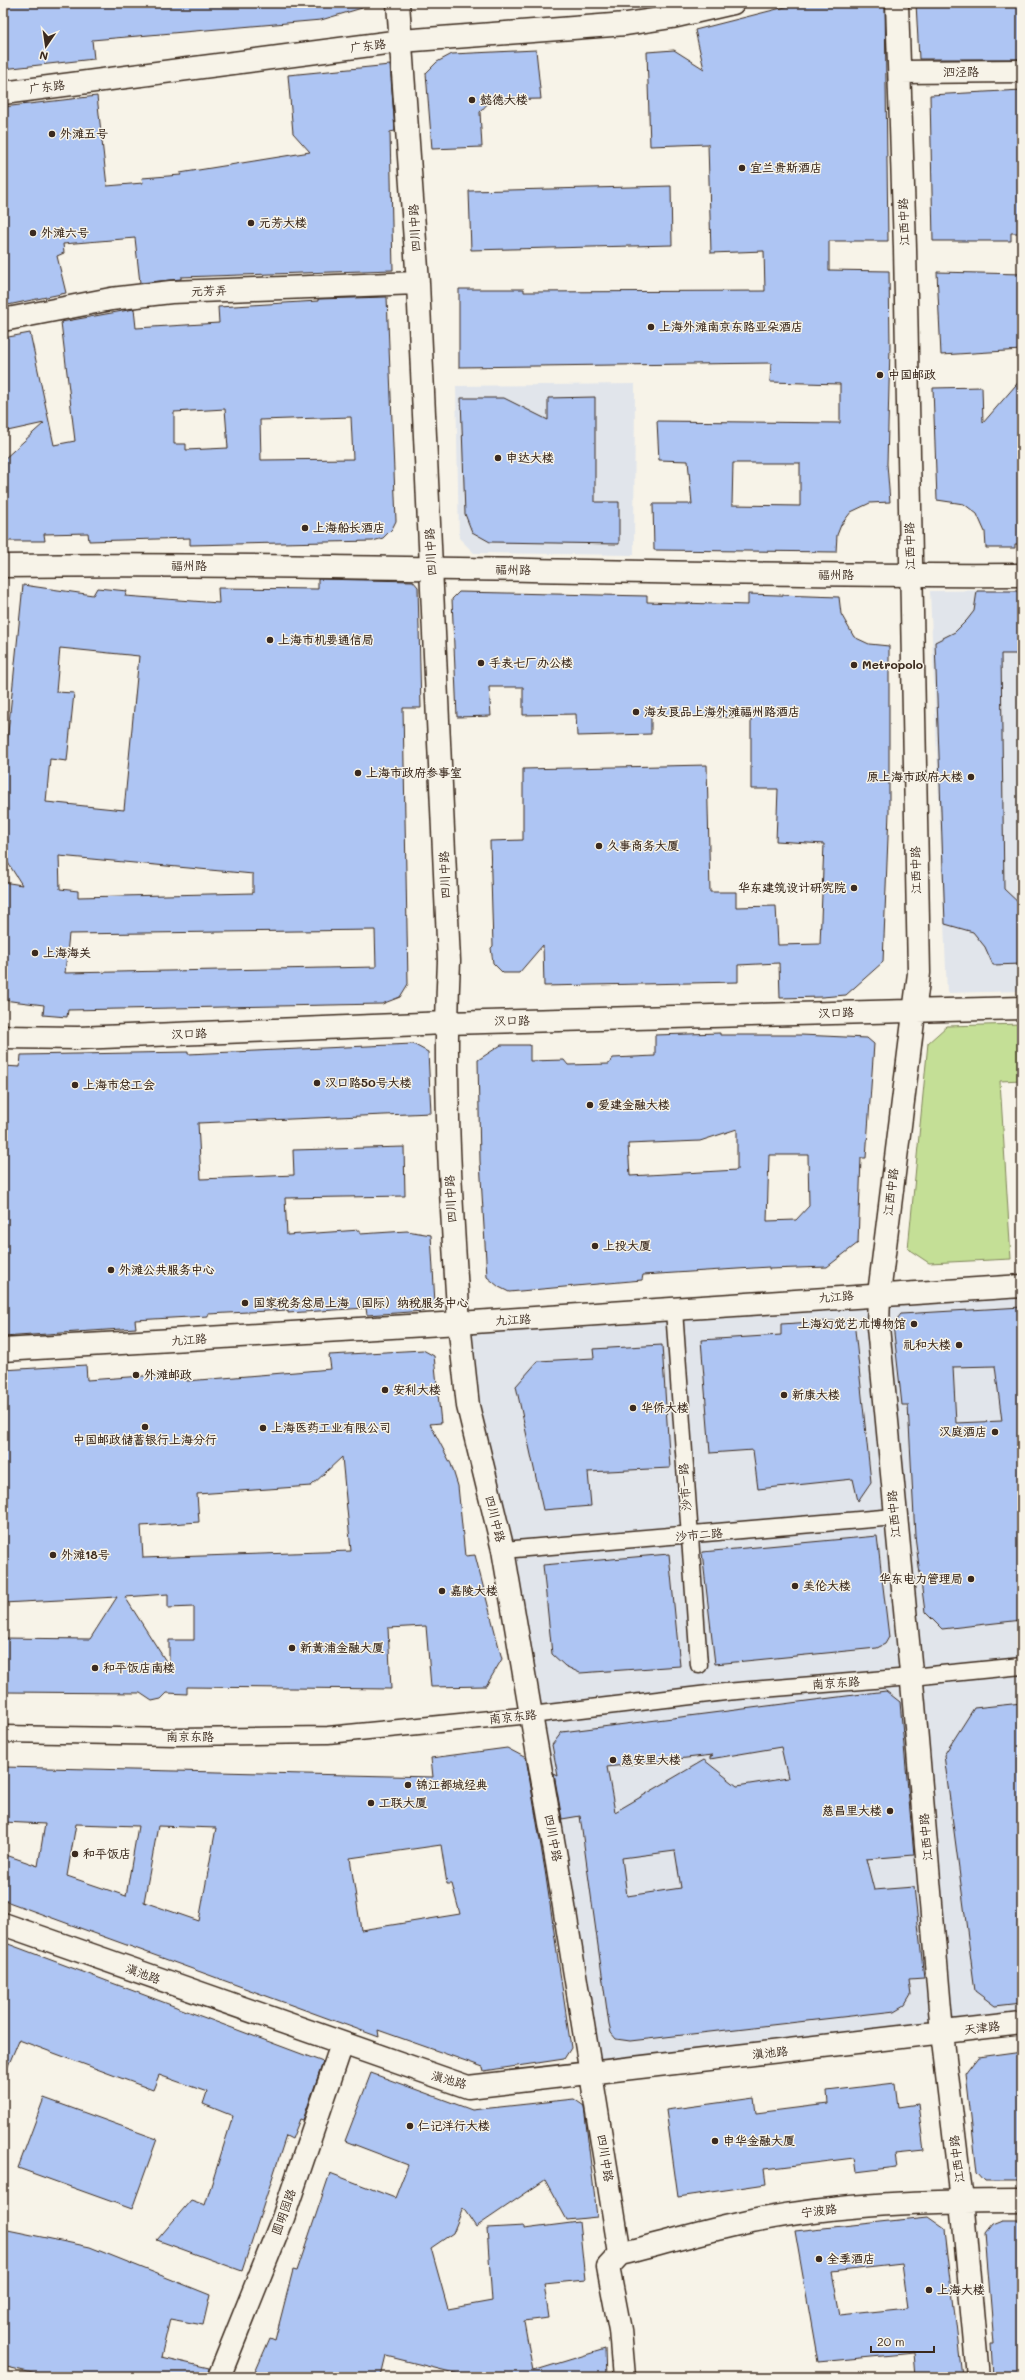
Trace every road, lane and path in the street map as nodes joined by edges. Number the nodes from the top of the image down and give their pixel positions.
1 (398, 3) edge
2 (733, 3) edge
3 (897, 3) edge
4 (400, 41) junction
5 (1022, 71) edge
6 (900, 72) junction
7 (3, 93) edge
8 (418, 283) junction
9 (3, 320) edge
10 (3, 566) edge
11 (432, 568) junction
12 (1022, 575) edge
13 (910, 576) junction
14 (1022, 1008) edge
15 (914, 1011) junction
16 (446, 1023) junction
17 (3, 1037) edge
18 (1022, 1286) edge
19 (879, 1294) junction
20 (674, 1310) junction
21 (459, 1323) junction
22 (3, 1350) edge
23 (895, 1517) junction
24 (689, 1536) junction
25 (503, 1550) junction
26 (699, 1665) dead end
27 (1022, 1666) edge
28 (911, 1677) junction
29 (531, 1716) junction
30 (3, 1734) edge
31 (3, 1924) edge
32 (1022, 2023) edge
33 (942, 2033) junction
34 (342, 2044) junction
35 (591, 2072) junction
36 (962, 2201) junction
37 (1022, 2201) edge
38 (620, 2254) junction
39 (219, 2377) edge
40 (624, 2377) edge
41 (978, 2377) edge

1 - 4 street, 四川中路
2 - 4 street, 广东路
3 - 6 street, 江西中路
4 - 7 street, 广东路
4 - 8 street, 四川中路
5 - 6 street, 泗泾路
6 - 13 street, 江西中路
8 - 9 street, 元芳弄
8 - 11 street, 四川中路
10 - 11 street, 福州路
11 - 13 street, 福州路
11 - 16 street, 四川中路
12 - 13 street, 福州路
13 - 15 street, 江西中路
14 - 15 street, 汉口路
15 - 16 street, 汉口路
15 - 19 street, 江西中路
16 - 17 street, 汉口路
16 - 21 street, 四川中路
18 - 19 street, 九江路
19 - 20 street, 九江路
19 - 23 street, 江西中路
20 - 21 street, 九江路
20 - 24 street, 沙市一路
21 - 22 street, 九江路
21 - 25 street, 四川中路
23 - 24 street, 沙市二路
23 - 28 street, 江西中路
24 - 25 street, 沙市二路
24 - 26 street, 沙市一路
25 - 29 street, 四川中路
27 - 28 street, 南京东路
28 - 29 street, 南京东路
28 - 33 street, 江西中路
29 - 30 street, 南京东路
29 - 35 street, 四川中路
31 - 34 street, 滇池路
32 - 33 street, 天津路
33 - 35 street, 滇池路
33 - 36 street, 江西中路
34 - 35 street, 滇池路
34 - 39 street, 圆明园路
35 - 38 street, 四川中路
36 - 37 street, 宁波路
36 - 38 street, 宁波路
36 - 41 street, 江西中路
38 - 40 street

